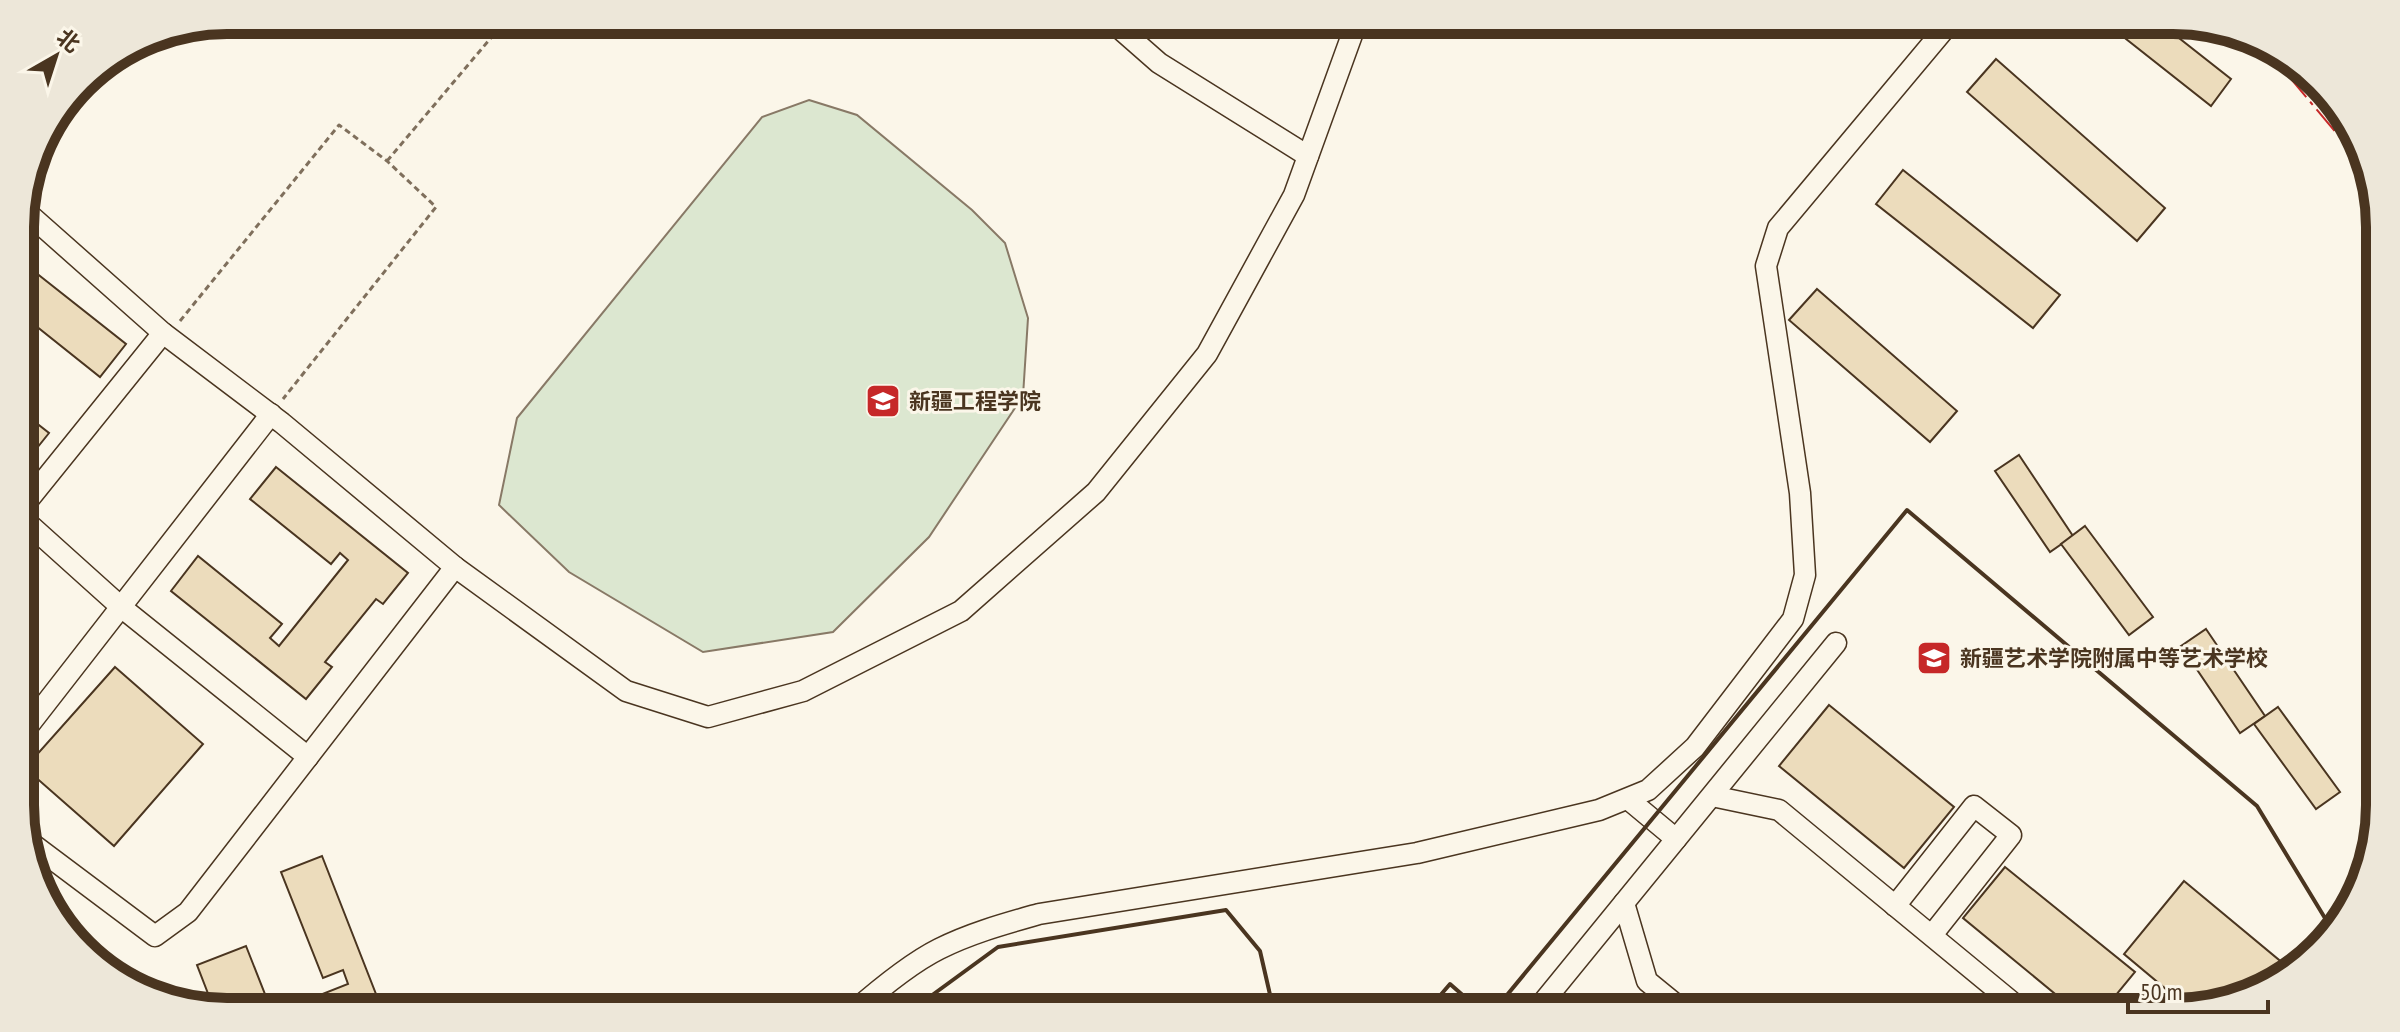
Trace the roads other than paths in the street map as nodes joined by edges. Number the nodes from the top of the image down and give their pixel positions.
1 (1126, 34) edge
2 (1352, 34) edge
3 (1940, 34) edge
4 (1308, 156) junction
5 (34, 219) edge
6 (165, 334) junction
7 (271, 414) road end
8 (34, 493) edge
9 (34, 529) edge
10 (455, 567) junction
11 (121, 607) junction
12 (1836, 643) dead end
13 (34, 719) edge
14 (308, 757) junction
15 (1712, 796) junction
16 (1628, 799) junction
17 (1676, 839) junction
18 (40, 850) edge
19 (1624, 903) junction
20 (1895, 906) junction
21 (1932, 935) junction
22 (869, 998) edge
23 (1546, 998) edge
24 (1668, 998) edge
25 (2007, 998) edge

1 - 4 street
2 - 4 street
3 - 16 street
4 - 10 street
5 - 6 street
6 - 8 street
6 - 10 street
7 - 11 street
9 - 11 street
10 - 14 street
11 - 13 street
11 - 14 street
12 - 15 street
14 - 18 street
15 - 17 street
15 - 20 street
16 - 17 street
16 - 22 street
17 - 19 street
19 - 23 street
19 - 24 street
20 - 21 street
20 - 21 street
21 - 25 street

